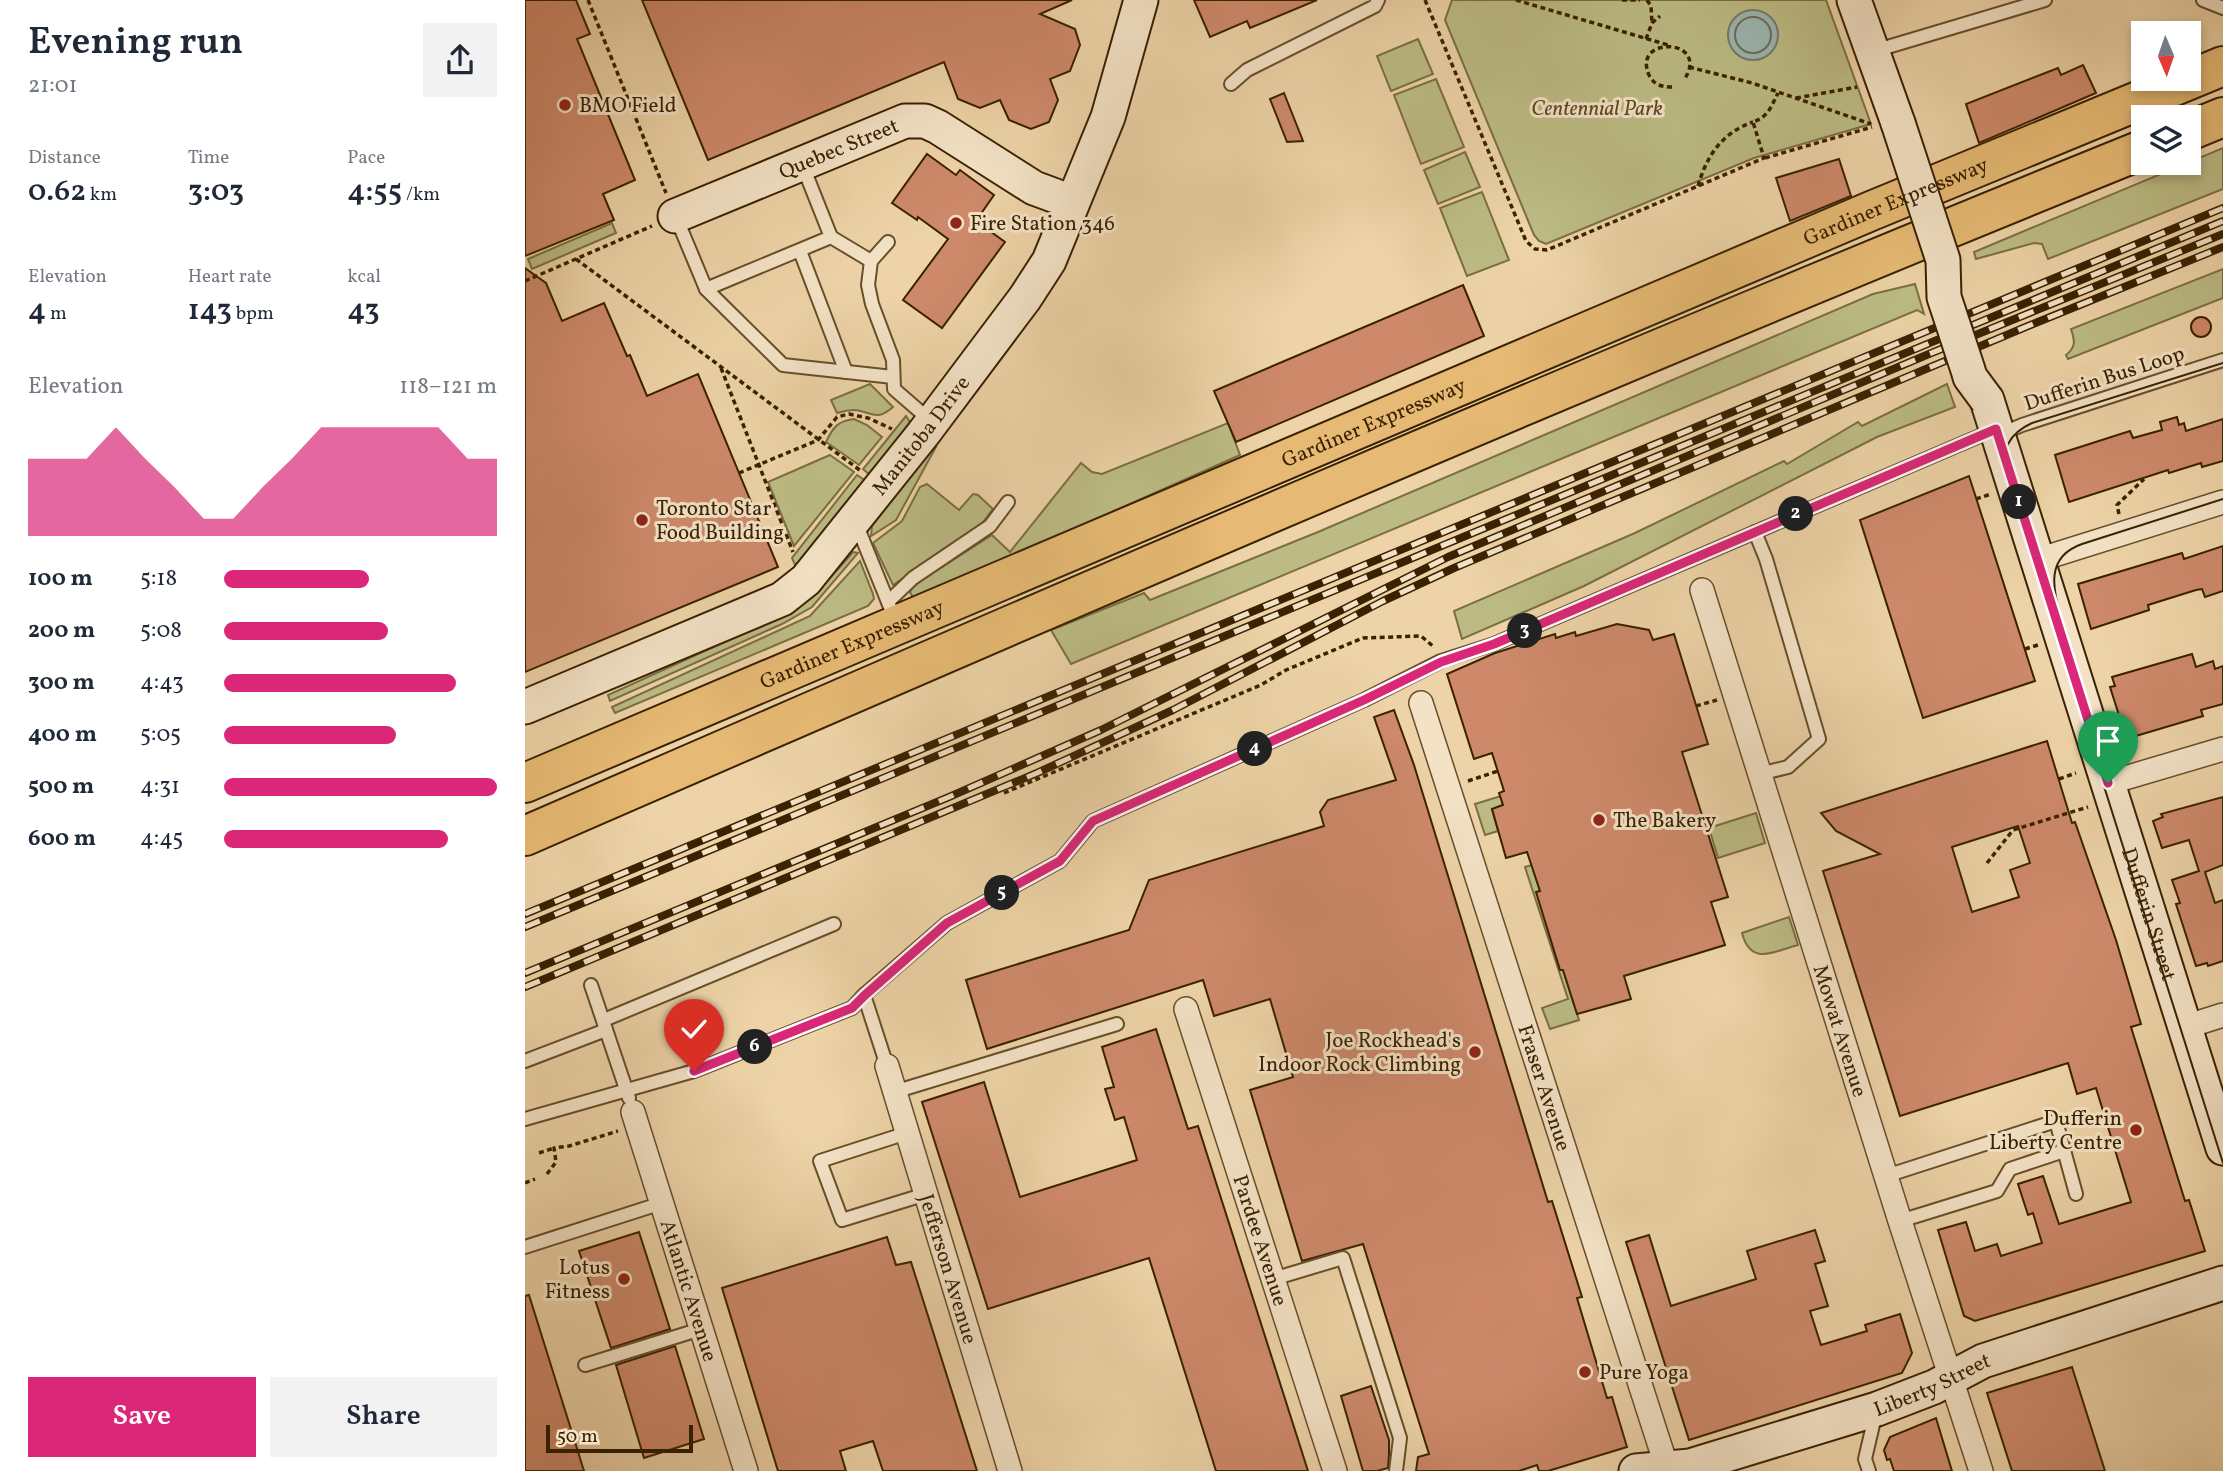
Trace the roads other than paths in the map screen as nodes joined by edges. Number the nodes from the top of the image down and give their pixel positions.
1 (1141, 0) edge
2 (1378, 0) edge
3 (1854, 0) edge
4 (2045, 0) edge
5 (2203, 0) edge
6 (2223, 8) edge
7 (1873, 51) junction
8 (2223, 66) edge
9 (1231, 84) dead end
10 (2223, 117) edge
11 (2201, 126) edge
12 (2131, 154) edge
13 (802, 163) junction
14 (1072, 202) junction
15 (675, 216) joint
16 (831, 237) junction
17 (888, 242) dead end
18 (800, 251) junction
19 (871, 261) junction
20 (706, 289) junction
21 (2223, 360) edge
22 (846, 372) junction
23 (893, 377) junction
24 (1994, 421) junction
25 (932, 423) junction
26 (1008, 502) dead end
27 (2223, 502) edge
28 (855, 521) junction
29 (1755, 532) junction
30 (2038, 560) junction
31 (1702, 590) dead end
32 (888, 602) junction
33 (895, 621) dead end
34 (1421, 704) dead end
35 (525, 706) edge
36 (2223, 749) edge
37 (1759, 774) junction
38 (525, 783) edge
39 (2092, 788) junction
40 (525, 836) edge
41 (834, 924) dead end
42 (591, 985) dead end
43 (865, 995) junction
44 (1186, 1009) dead end
45 (2223, 1015) edge
46 (1117, 1024) dead end
47 (605, 1025) junction
48 (2185, 1027) junction
49 (525, 1061) edge
50 (887, 1066) joint
51 (894, 1092) junction
52 (628, 1110) junction
53 (525, 1119) edge
54 (907, 1133) junction
55 (2223, 1148) edge
56 (2064, 1151) junction
57 (1886, 1176) junction
58 (926, 1194) junction
59 (2076, 1194) dead end
60 (662, 1203) junction
61 (1900, 1221) junction
62 (525, 1247) edge
63 (1273, 1279) junction
64 (2223, 1283) edge
65 (701, 1329) junction
66 (585, 1366) dead end
67 (1951, 1378) junction
68 (1877, 1409) junction
69 (1867, 1465) edge
70 (1657, 1470) edge
71 (746, 1471) edge
72 (1010, 1471) edge
73 (1335, 1471) edge
74 (1396, 1471) edge
75 (1857, 1471) edge
76 (1981, 1471) edge

1 - 14 street, Manitoba Drive
2 - 9 lane
3 - 7 street, Dufferin Street
4 - 7 lane
5 - 6 lane
7 - 24 street, Dufferin Street, bridge
8 - 38 highway, Gardiner Expressway
10 - 11 highway
12 - 40 highway, Gardiner Expressway
13 - 14 street, Quebec Street
13 - 15 street, Quebec Street
13 - 16 lane
14 - 25 street, Manitoba Drive
15 - 20 lane
16 - 18 lane
16 - 19 lane
17 - 19 lane
18 - 20 lane
18 - 22 lane
19 - 23 lane
20 - 22 lane
21 - 24 lane, Dufferin Bus Loop
22 - 23 lane
23 - 25 lane
24 - 29 lane, Dufferin Bus Loop
24 - 30 street, Dufferin Street
25 - 28 street, Manitoba Drive
26 - 32 lane
27 - 30 street
28 - 32 lane
28 - 35 street, Manitoba Drive
29 - 37 lane
29 - 43 lane, Dufferin Bus Loop
30 - 39 street, Dufferin Street
31 - 37 street, Mowat Avenue
32 - 33 lane
34 - 70 street, Fraser Avenue
36 - 39 street
37 - 57 street, Mowat Avenue
39 - 48 street, Dufferin Street
41 - 47 lane
42 - 47 lane
43 - 50 lane
43 - 52 lane, Dufferin Bus Loop
44 - 63 street, Pardee Avenue
45 - 48 street
46 - 51 lane
47 - 49 lane
47 - 52 lane
48 - 55 street, Dufferin Street
50 - 51 street, Jefferson Avenue
51 - 54 street, Jefferson Avenue
52 - 53 lane, Dufferin Bus Loop
52 - 60 street, Atlantic Avenue
54 - 58 street, Jefferson Avenue
54 - 58 lane
56 - 57 lane
56 - 59 lane
56 - 61 lane
57 - 61 street, Mowat Avenue
58 - 72 street, Jefferson Avenue
60 - 62 lane
60 - 65 street, Atlantic Avenue
61 - 67 street, Mowat Avenue
63 - 73 street, Pardee Avenue
63 - 74 lane
64 - 67 street, Liberty Street
65 - 66 lane
65 - 71 street, Atlantic Avenue
67 - 68 street, Liberty Street
67 - 76 street, Mowat Avenue
68 - 69 lane
68 - 70 street, Liberty Street
69 - 75 lane

